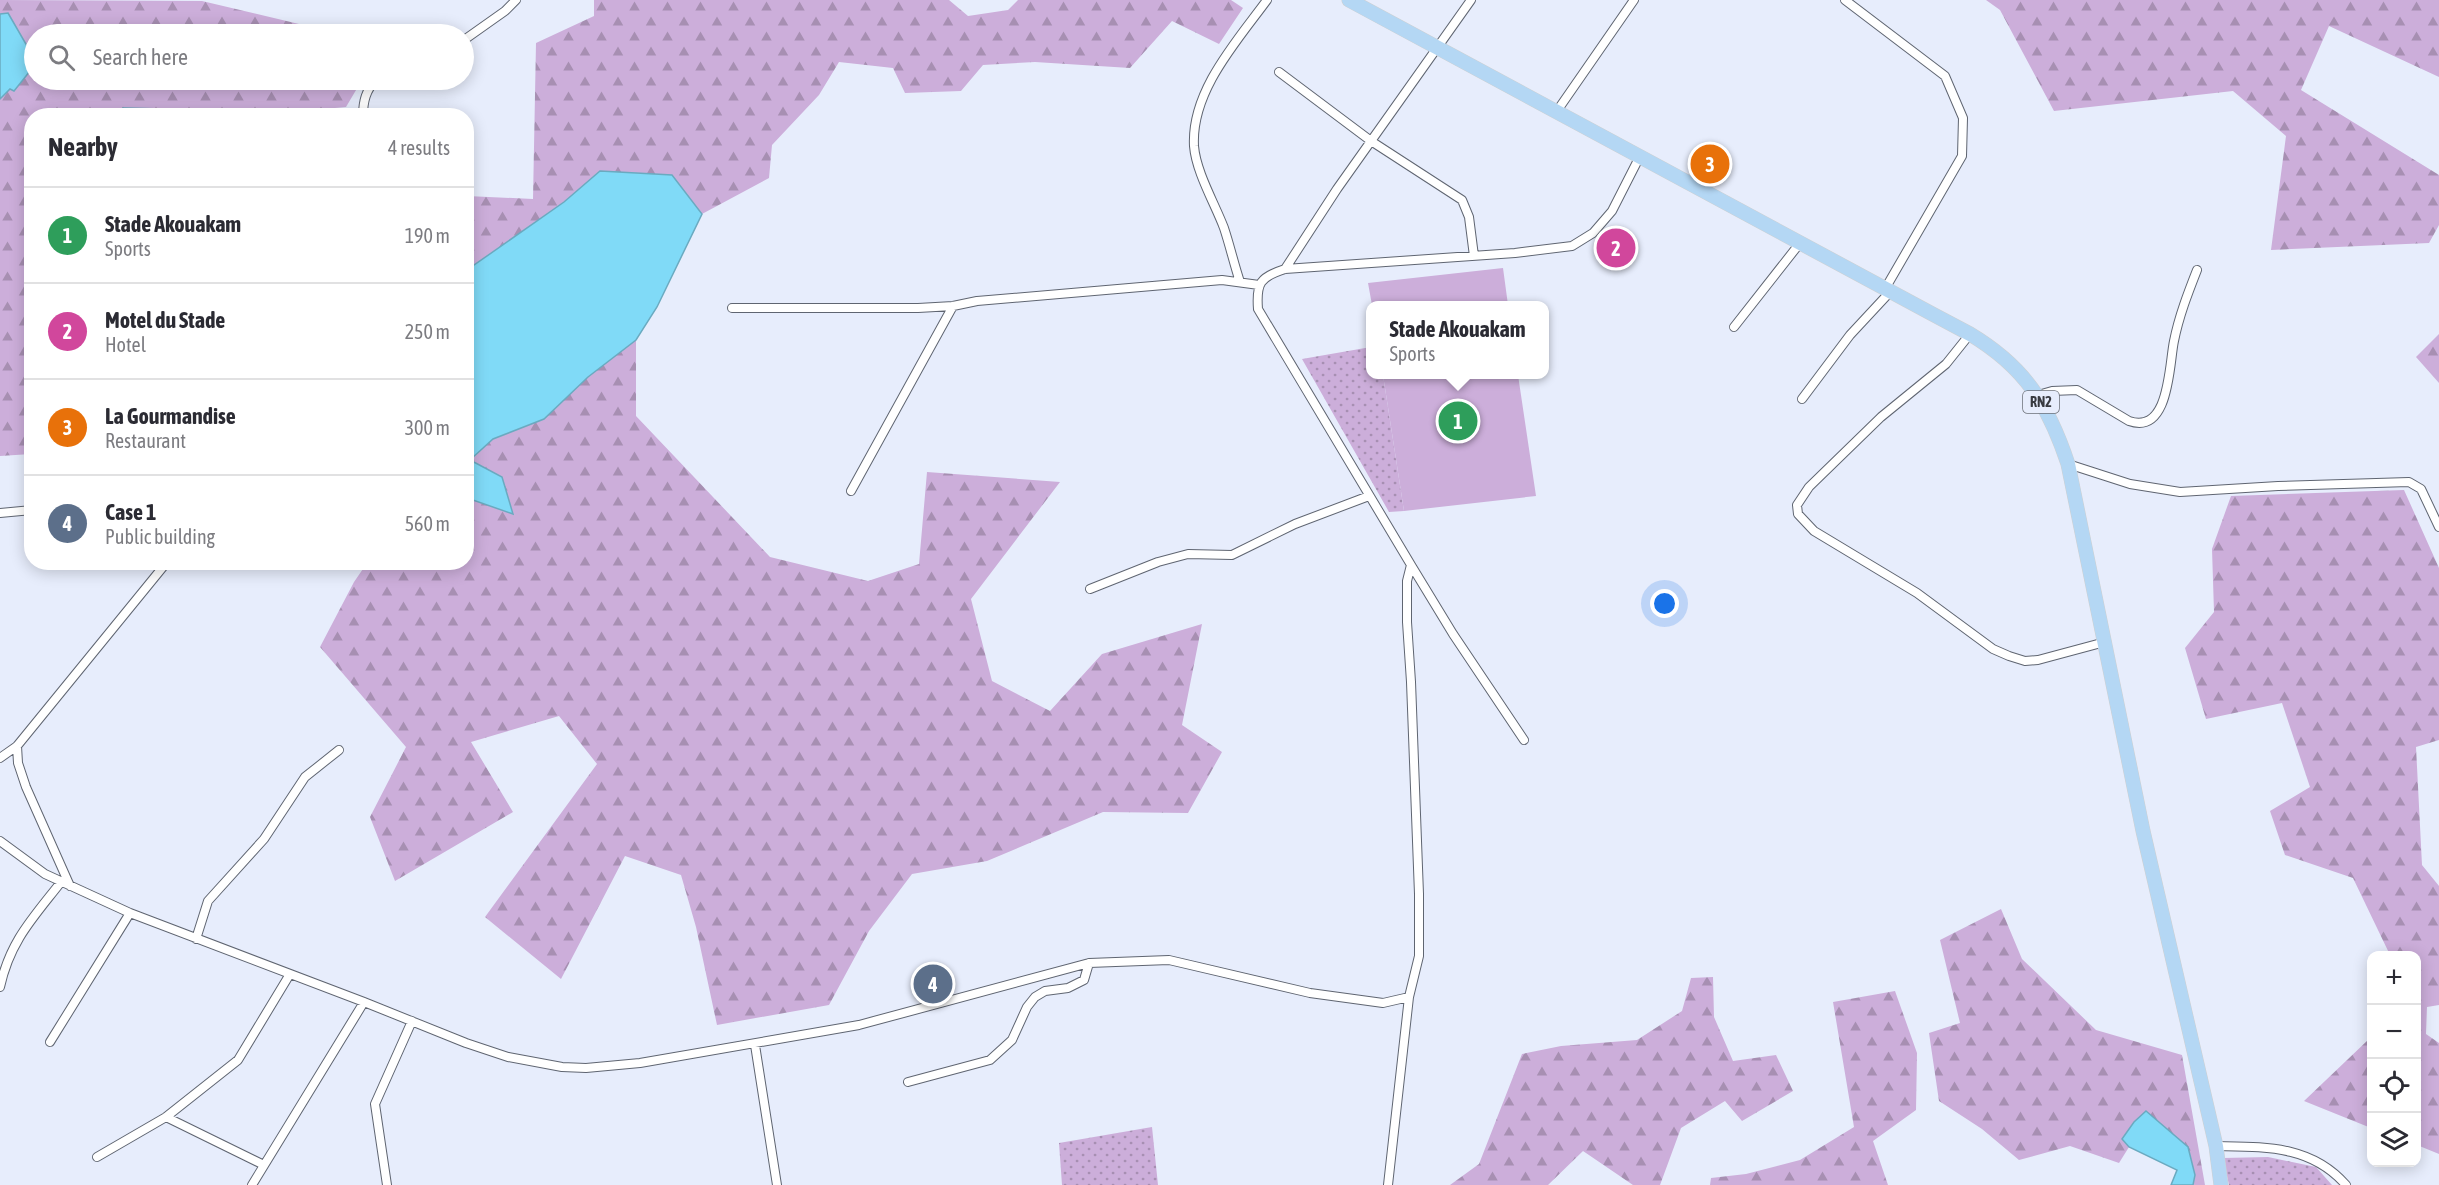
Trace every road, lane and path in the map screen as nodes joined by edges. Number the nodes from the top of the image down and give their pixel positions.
1 (516, 0) edge
2 (1267, 0) edge
3 (1349, 0) edge
4 (1471, 0) edge
5 (1634, 0) edge
6 (1845, 0) edge
7 (474, 33) edge
8 (1438, 48) junction
9 (1279, 72) dead end
10 (367, 90) edge
11 (363, 108) edge
12 (1557, 111) junction
13 (1371, 141) junction
14 (1639, 158) junction
15 (1800, 243) junction
16 (1474, 256) junction
17 (1285, 269) junction
18 (2197, 270) dead end
19 (1240, 282) junction
20 (1259, 285) junction
21 (1888, 290) junction
22 (953, 306) junction
23 (732, 308) dead end
24 (1734, 327) dead end
25 (1970, 334) junction
26 (2038, 395) junction
27 (1802, 399) dead end
28 (2068, 464) junction
29 (851, 491) dead end
30 (1369, 496) junction
31 (24, 511) edge
32 (0, 513) edge
33 (2439, 527) edge
34 (1410, 565) junction
35 (160, 570) edge
36 (1090, 589) dead end
37 (2105, 642) junction
38 (1524, 740) dead end
39 (16, 746) junction
40 (339, 750) dead end
41 (0, 758) edge
42 (0, 841) edge
43 (61, 882) junction
44 (70, 886) junction
45 (130, 914) junction
46 (196, 939) junction
47 (1089, 963) junction
48 (290, 974) junction
49 (0, 987) edge
50 (1409, 997) junction
51 (364, 1002) junction
52 (412, 1021) junction
53 (50, 1042) dead end
54 (755, 1045) junction
55 (908, 1082) dead end
56 (166, 1116) junction
57 (2216, 1146) junction
58 (97, 1157) dead end
59 (264, 1165) junction
60 (252, 1185) edge
61 (387, 1185) edge
62 (777, 1185) edge
63 (1388, 1185) edge
64 (2221, 1185) edge
65 (2346, 1185) edge

1 - 7 street
2 - 19 street
3 - 8 highway, RN2
4 - 8 street
5 - 12 street
6 - 21 street
8 - 12 highway, RN2
8 - 13 street
9 - 13 street
10 - 11 street
12 - 14 highway, RN2
13 - 16 street
13 - 17 street
14 - 15 highway, RN2
14 - 16 street
15 - 21 highway, RN2
15 - 24 street
16 - 17 street
17 - 20 street
18 - 26 street
19 - 20 street
19 - 22 street
20 - 30 street
21 - 25 highway, RN2
21 - 27 street
22 - 23 street
22 - 29 street
25 - 26 highway, RN2
25 - 37 street
26 - 28 highway, RN2
28 - 33 street
28 - 37 highway, RN2
30 - 34 street
30 - 36 street
31 - 32 street
34 - 38 street
34 - 50 street
35 - 39 street
37 - 57 highway, RN2
39 - 41 street
39 - 44 street
40 - 46 street
42 - 43 street
43 - 44 street
43 - 49 street
44 - 45 street
45 - 46 street
45 - 53 street
46 - 48 street
47 - 50 street
47 - 54 street
47 - 55 street
48 - 51 street
48 - 56 street
50 - 63 street
51 - 52 street
51 - 59 street
52 - 54 street
52 - 61 street
54 - 62 street
56 - 58 street
56 - 59 street
57 - 64 highway, RN2
57 - 65 street
59 - 60 street

